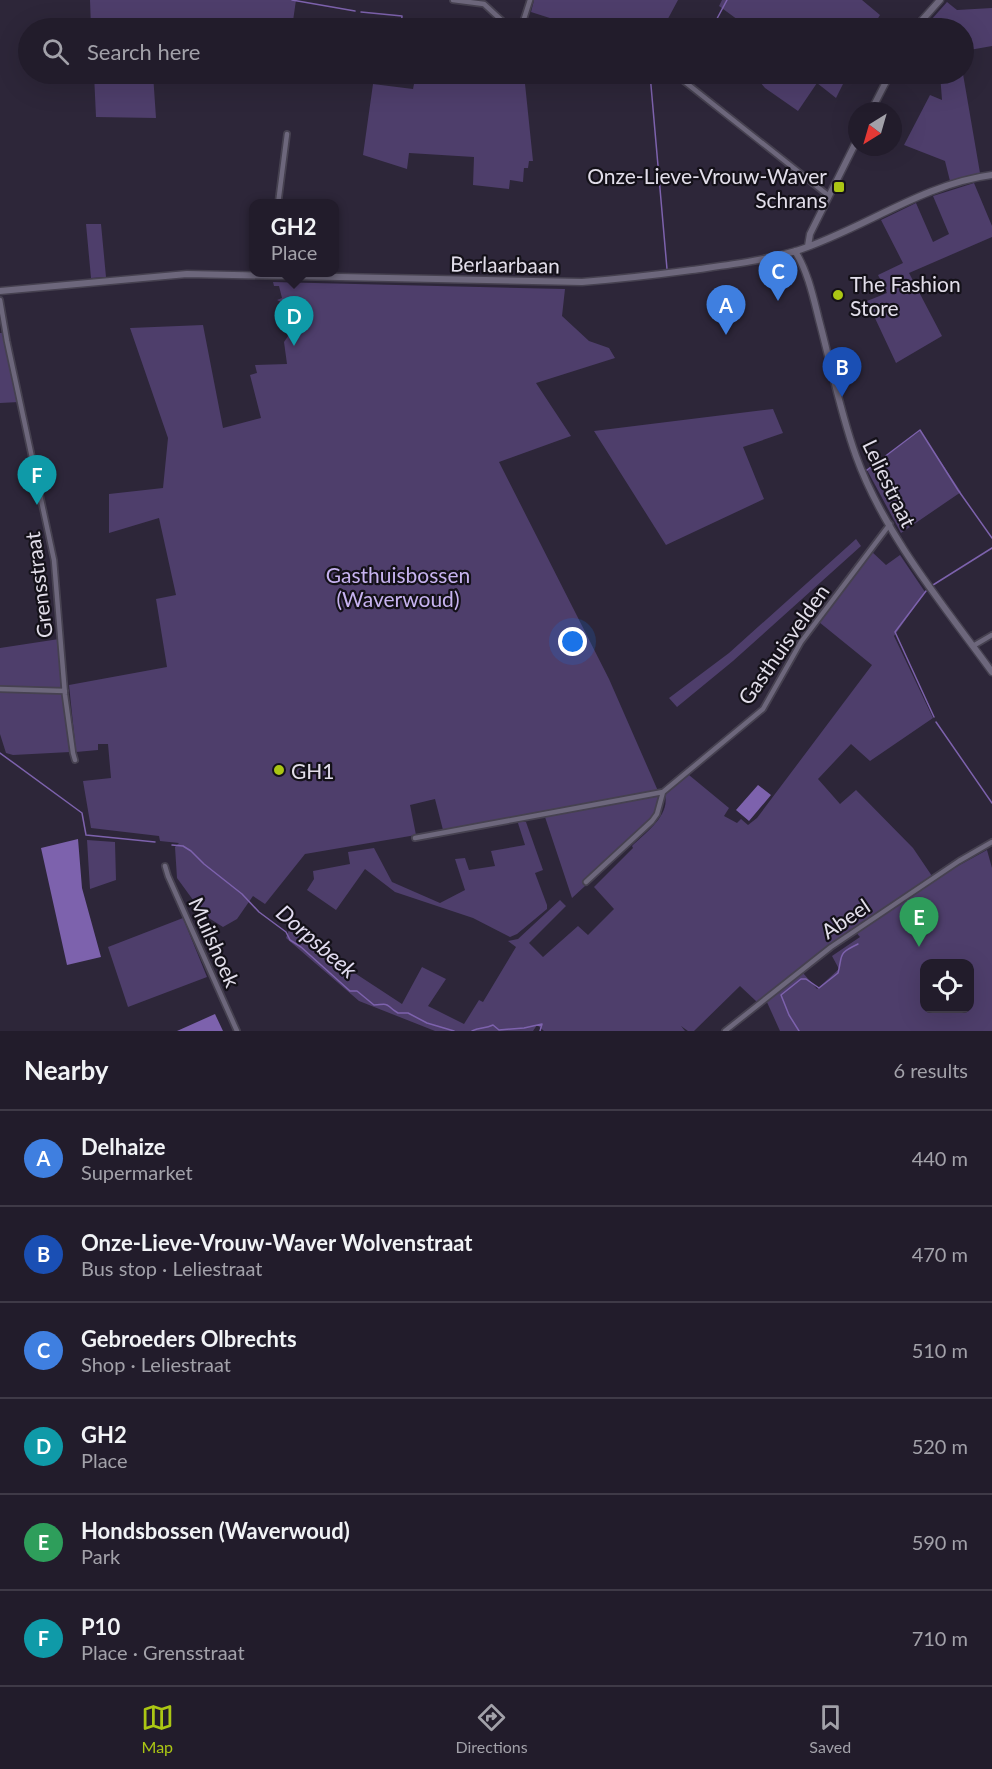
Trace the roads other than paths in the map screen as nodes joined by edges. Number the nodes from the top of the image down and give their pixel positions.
1 (453, 0) edge
2 (530, 0) edge
3 (940, 0) edge
4 (499, 18) edge
5 (524, 18) edge
6 (924, 18) edge
7 (688, 84) edge
8 (885, 84) edge
9 (876, 102) edge
10 (287, 134) dead end
11 (849, 156) edge
12 (992, 175) edge
13 (829, 196) junction
14 (279, 199) edge
15 (808, 246) junction
16 (795, 251) junction
17 (249, 274) edge
18 (339, 276) edge
19 (0, 291) edge
20 (0, 300) edge
21 (890, 524) junction
22 (992, 635) edge
23 (973, 646) junction
24 (992, 672) edge
25 (0, 688) edge
26 (65, 692) junction
27 (75, 759) dead end
28 (663, 792) junction
29 (415, 838) dead end
30 (992, 842) edge
31 (165, 866) dead end
32 (586, 882) dead end
33 (237, 1031) edge
34 (725, 1031) edge

1 - 4 street
2 - 5 street
3 - 6 street
7 - 13 street
8 - 9 street
10 - 14 street
11 - 13 street
12 - 15 street, Berlaarbaan
13 - 15 street
15 - 16 street, Berlaarbaan
16 - 18 street, Berlaarbaan
16 - 21 street, Leliestraat
17 - 19 street, Berlaarbaan
20 - 26 street, Grensstraat
21 - 23 street, Leliestraat
21 - 28 street, Gasthuisvelden
22 - 23 street
23 - 24 street, Leliestraat
25 - 26 street
26 - 27 street, Grensstraat
28 - 29 street, Gasthuisvelden
28 - 32 street, Gasthuisvelden
30 - 34 street, Abeel
31 - 33 street, Muilshoek

